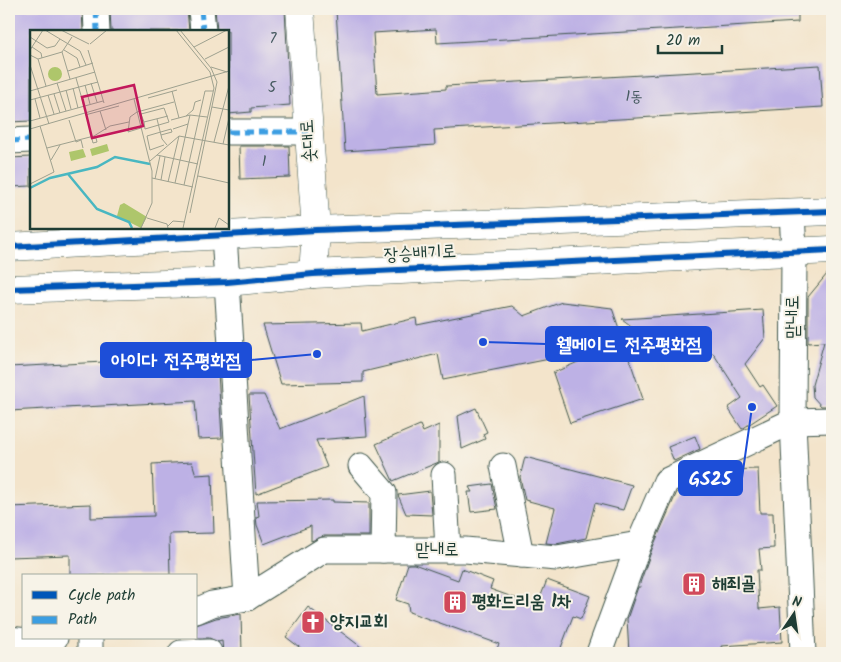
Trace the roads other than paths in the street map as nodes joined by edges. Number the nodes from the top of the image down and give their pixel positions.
1 (96, 9) edge
2 (201, 9) edge
3 (300, 9) edge
4 (97, 30) edge
5 (202, 30) edge
6 (229, 132) edge
7 (308, 132) junction
8 (30, 140) edge
9 (9, 141) edge
10 (832, 211) edge
11 (792, 212) junction
12 (316, 230) junction
13 (224, 234) junction
14 (9, 247) edge
15 (832, 250) edge
16 (794, 252) junction
17 (313, 274) junction
18 (226, 282) junction
19 (9, 289) edge
20 (832, 420) edge
21 (793, 421) junction
22 (361, 466) dead end
23 (503, 466) dead end
24 (444, 475) dead end
25 (639, 544) junction
26 (383, 550) junction
27 (448, 550) junction
28 (521, 555) junction
29 (248, 598) junction
30 (198, 610) edge
31 (9, 639) edge
32 (90, 640) edge
33 (43, 644) edge
34 (90, 653) edge
35 (181, 653) edge
36 (210, 653) edge
37 (599, 653) edge
38 (804, 653) edge

1 - 4 street
2 - 5 street
3 - 7 street, 솟대로
6 - 7 street
7 - 12 street, 솟대로
8 - 9 street
10 - 11 street, 장승배기로
11 - 12 street, 장승배기로
11 - 16 street, 맏내로
12 - 13 street, 장승배기로
12 - 17 street, 솟대로
13 - 14 street, 장승배기로
13 - 18 street
15 - 16 street, 장승배기로
16 - 17 street, 장승배기로
16 - 21 street, 맏내로
17 - 18 street, 장승배기로
18 - 19 street, 장승배기로
18 - 29 street
20 - 21 street
21 - 25 street
21 - 38 street, 맏내로
22 - 26 street
23 - 28 street
24 - 27 street
25 - 28 street, 맏내로
25 - 37 street
26 - 27 street, 맏내로
26 - 29 street, 맏내로
27 - 28 street, 맏내로
29 - 30 street
31 - 33 street
32 - 34 street
35 - 36 street

